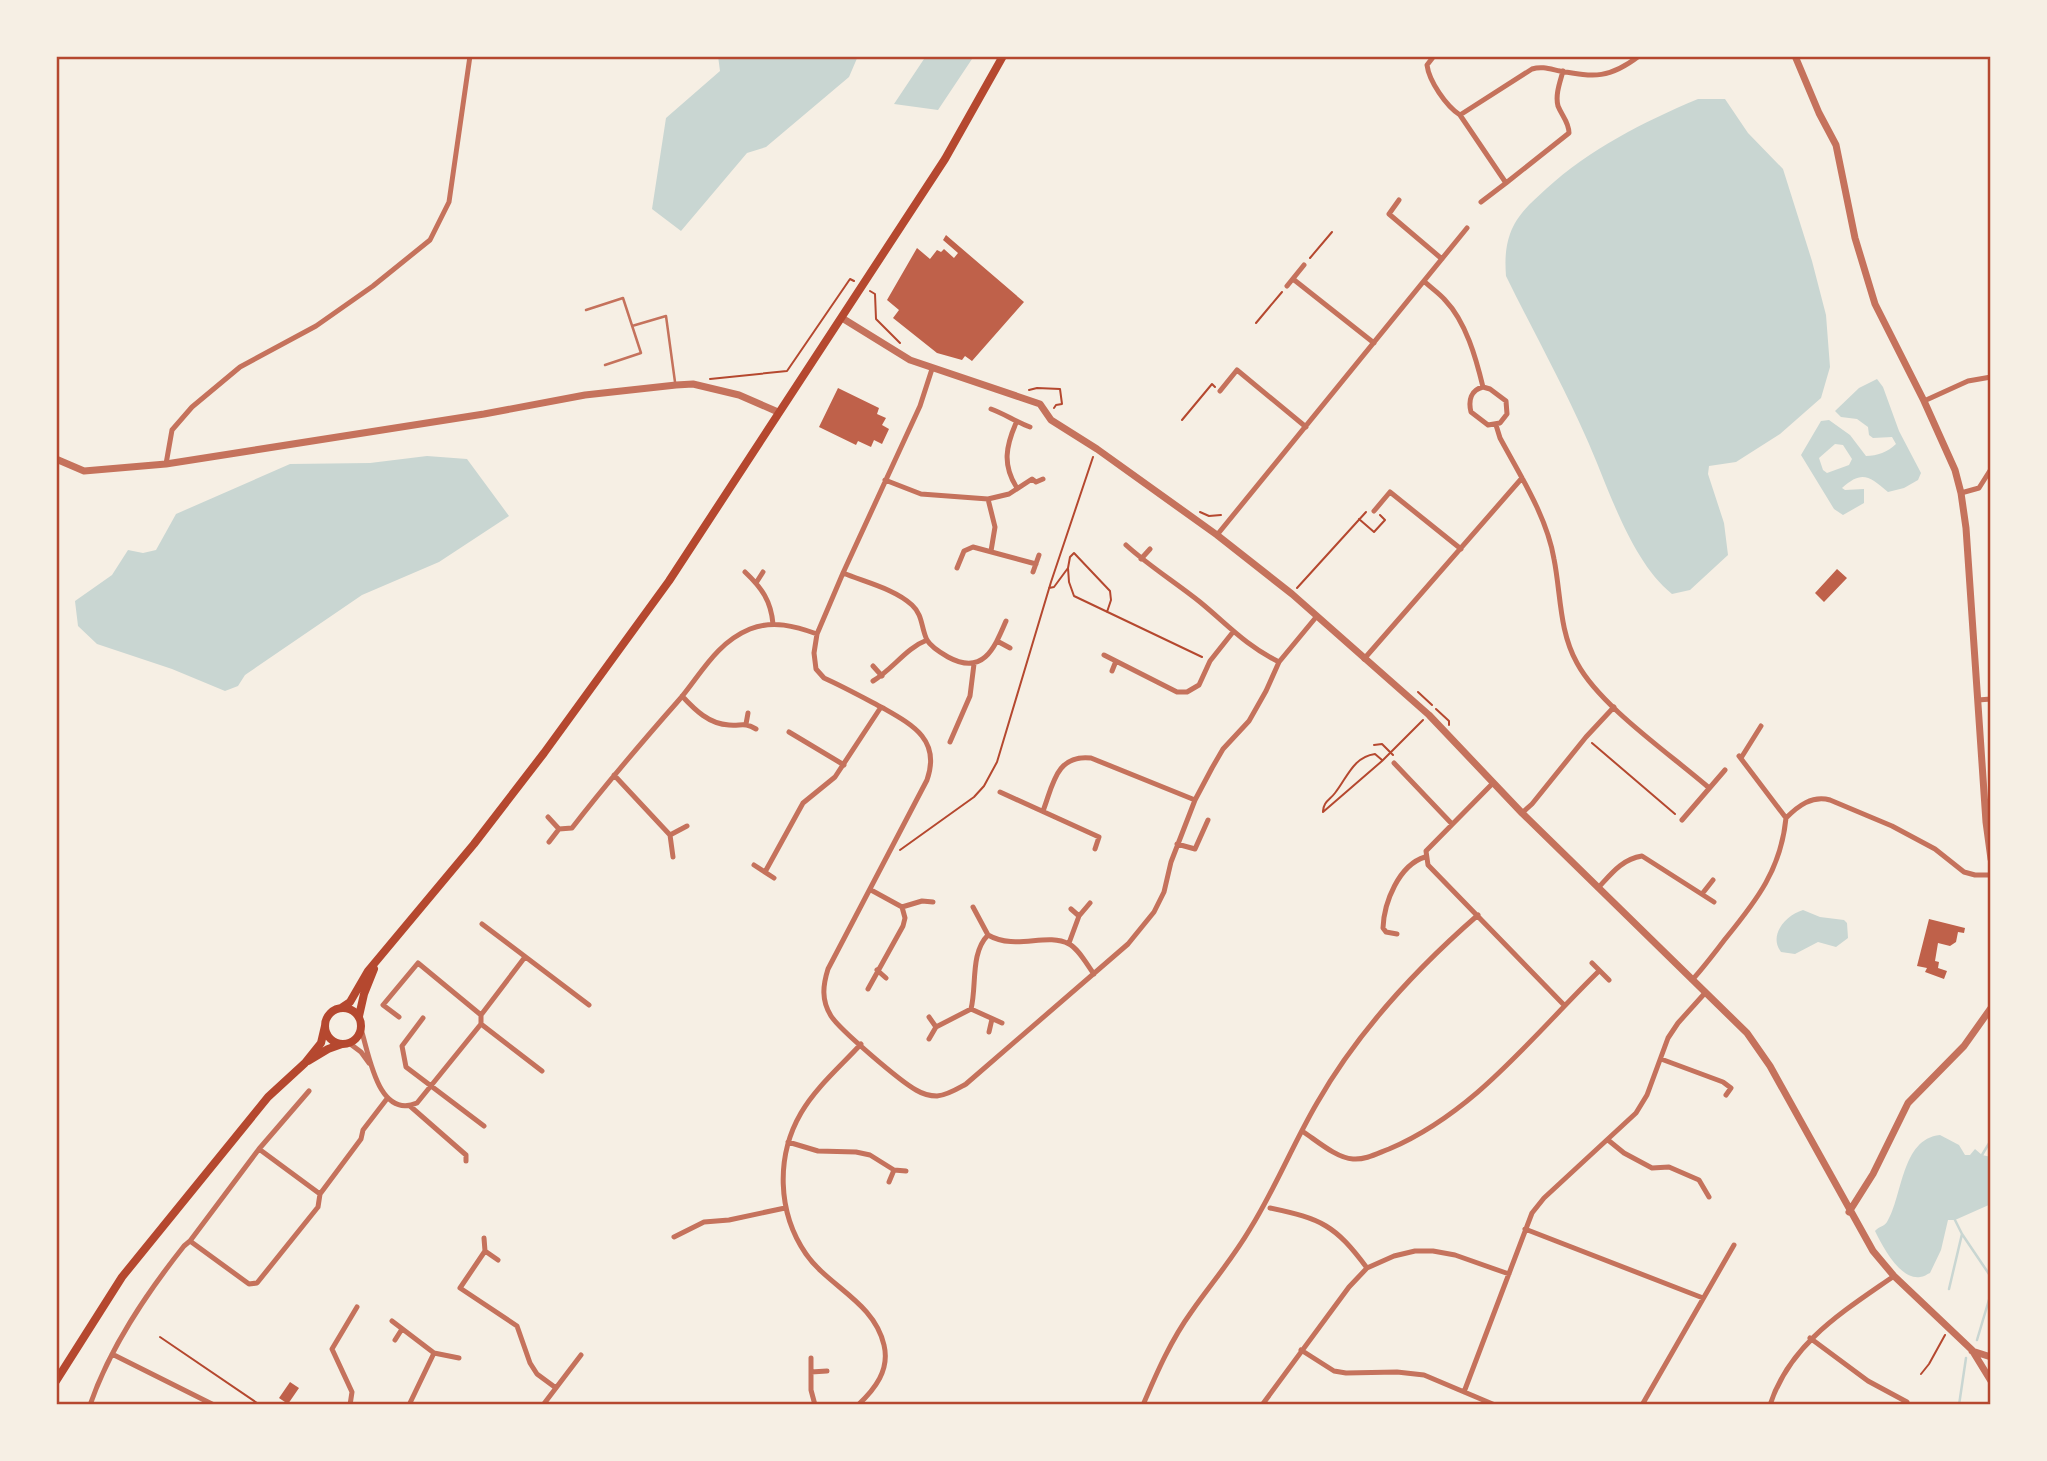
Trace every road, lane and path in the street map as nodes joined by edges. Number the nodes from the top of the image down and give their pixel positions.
1 (470, 56) edge
2 (1003, 56) edge
3 (1434, 56) edge
4 (1639, 56) edge
5 (1795, 56) edge
6 (1563, 71) junction
7 (1460, 115) junction
8 (1506, 183) junction
9 (1399, 200) dead end
10 (1481, 202) dead end
11 (1467, 228) dead end
12 (1332, 232) dead end
13 (1442, 259) junction
14 (1304, 265) joint
15 (1293, 279) junction
16 (1424, 281) junction
17 (861, 286) junction
18 (1287, 286) joint
19 (586, 310) dead end
20 (842, 317) junction
21 (1256, 323) dead end
22 (632, 326) junction
23 (1374, 343) junction
24 (903, 346) dead end
25 (605, 365) dead end
26 (932, 369) junction
27 (1991, 377) edge
28 (676, 384) junction
29 (693, 384) junction
30 (1483, 387) junction
31 (1023, 390) dead end
32 (1220, 391) joint
33 (1924, 401) junction
34 (1062, 404) dead end
35 (990, 409) dead end
36 (778, 412) junction
37 (1182, 420) dead end
38 (1016, 423) junction
39 (1496, 425) junction
40 (1030, 426) dead end
41 (1306, 426) junction
42 (1097, 449) junction
43 (56, 459) edge
44 (166, 464) junction
45 (1991, 469) edge
46 (1522, 478) junction
47 (1043, 479) dead end
48 (885, 480) junction
49 (1017, 488) junction
50 (1961, 493) junction
51 (988, 499) junction
52 (1374, 510) junction
53 (1359, 519) junction
54 (1217, 534) junction
55 (1126, 545) dead end
56 (1150, 549) dead end
57 (1461, 549) junction
58 (991, 551) junction
59 (1039, 555) dead end
60 (1141, 559) junction
61 (1036, 564) junction
62 (957, 568) dead end
63 (1068, 568) junction
64 (745, 572) dead end
65 (763, 572) dead end
66 (1033, 572) dead end
67 (843, 573) junction
68 (756, 583) junction
69 (1049, 588) junction
70 (1292, 594) junction
71 (1107, 613) junction
72 (1317, 616) junction
73 (1006, 621) dead end
74 (773, 624) junction
75 (1233, 632) junction
76 (817, 634) junction
77 (927, 640) junction
78 (998, 641) junction
79 (1010, 648) dead end
80 (1104, 655) dead end
81 (1364, 659) junction
82 (1116, 661) junction
83 (1210, 661) junction
84 (1279, 662) junction
85 (974, 664) junction
86 (873, 666) dead end
87 (1112, 671) dead end
88 (882, 676) junction
89 (873, 681) dead end
90 (682, 696) junction
91 (1991, 699) edge
92 (1978, 700) junction
93 (881, 707) junction
94 (1614, 707) junction
95 (748, 713) dead end
96 (1429, 715) junction
97 (746, 724) junction
98 (1761, 726) dead end
99 (756, 729) dead end
100 (789, 732) dead end
101 (1586, 737) junction
102 (799, 738) junction
103 (950, 742) dead end
104 (1374, 745) dead end
105 (795, 747) dead end
106 (1389, 753) junction
107 (1382, 761) junction
108 (1394, 763) joint
109 (844, 765) junction
110 (1725, 770) dead end
111 (614, 775) junction
112 (1493, 783) junction
113 (1708, 788) junction
114 (1000, 792) dead end
115 (1195, 800) junction
116 (1042, 811) junction
117 (1522, 813) junction
118 (548, 817) dead end
119 (1786, 818) junction
120 (1208, 820) dead end
121 (1682, 820) joint
122 (1452, 824) junction
123 (687, 826) dead end
124 (559, 829) junction
125 (670, 835) junction
126 (549, 842) dead end
127 (1177, 844) junction
128 (1095, 849) dead end
129 (674, 857) dead end
130 (1426, 858) junction
131 (1991, 859) edge
132 (886, 861) junction
133 (754, 865) dead end
134 (765, 872) junction
135 (1991, 874) edge
136 (774, 878) dead end
137 (1713, 880) dead end
138 (1598, 888) junction
139 (872, 890) junction
140 (1702, 894) junction
141 (933, 902) dead end
142 (1714, 902) dead end
143 (1090, 903) dead end
144 (902, 907) junction
145 (973, 907) dead end
146 (1071, 909) dead end
147 (1478, 915) junction
148 (1079, 916) junction
149 (482, 924) dead end
150 (1397, 934) dead end
151 (988, 935) junction
152 (1069, 943) junction
153 (525, 957) junction
154 (378, 960) junction
155 (1592, 963) dead end
156 (877, 970) junction
157 (1600, 971) junction
158 (1094, 974) junction
159 (886, 978) dead end
160 (1609, 980) dead end
161 (1692, 980) junction
162 (868, 989) dead end
163 (1705, 993) junction
164 (589, 1005) dead end
165 (1564, 1005) junction
166 (341, 1008) junction
167 (1991, 1008) edge
168 (971, 1009) junction
169 (481, 1015) junction
170 (359, 1016) junction
171 (399, 1017) dead end
172 (929, 1017) dead end
173 (423, 1018) dead end
174 (992, 1019) junction
175 (1002, 1023) dead end
176 (481, 1024) junction
177 (325, 1026) junction
178 (936, 1027) junction
179 (361, 1029) junction
180 (989, 1032) dead end
181 (929, 1039) dead end
182 (346, 1044) junction
183 (861, 1044) junction
184 (1661, 1059) junction
185 (305, 1063) junction
186 (372, 1069) junction
187 (542, 1071) dead end
188 (431, 1084) junction
189 (309, 1091) dead end
190 (1726, 1095) dead end
191 (386, 1100) junction
192 (410, 1106) junction
193 (484, 1126) dead end
194 (1302, 1131) junction
195 (1608, 1140) junction
196 (788, 1142) junction
197 (259, 1149) junction
198 (466, 1161) dead end
199 (894, 1170) junction
200 (906, 1171) dead end
201 (888, 1182) dead end
202 (320, 1194) junction
203 (1709, 1197) dead end
204 (785, 1208) junction
205 (1270, 1208) dead end
206 (1850, 1212) junction
207 (1525, 1229) junction
208 (674, 1237) dead end
209 (484, 1238) dead end
210 (190, 1241) junction
211 (1734, 1245) dead end
212 (485, 1251) junction
213 (498, 1260) dead end
214 (1367, 1268) junction
215 (1509, 1274) junction
216 (1894, 1276) junction
217 (1703, 1298) junction
218 (357, 1307) dead end
219 (392, 1321) dead end
220 (1949, 1328) junction
221 (402, 1329) junction
222 (160, 1337) dead end
223 (1810, 1338) junction
224 (395, 1340) dead end
225 (1301, 1350) junction
226 (1972, 1350) junction
227 (434, 1353) junction
228 (112, 1354) junction
229 (581, 1354) dead end
230 (1991, 1357) edge
231 (810, 1358) dead end
232 (459, 1359) dead end
233 (811, 1371) junction
234 (827, 1371) dead end
235 (1921, 1374) dead end
236 (56, 1381) edge
237 (1991, 1381) edge
238 (556, 1388) junction
239 (1464, 1392) junction
240 (1907, 1402) dead end
241 (90, 1405) edge
242 (214, 1405) edge
243 (260, 1405) edge
244 (350, 1405) edge
245 (410, 1405) edge
246 (543, 1405) edge
247 (815, 1405) edge
248 (858, 1405) edge
249 (1143, 1405) edge
250 (1262, 1405) edge
251 (1495, 1405) edge
252 (1642, 1405) edge
253 (1770, 1405) edge

1 - 44 street
2 - 17 main road
3 - 7 street
4 - 6 street
5 - 33 street
6 - 7 street
6 - 8 street
7 - 8 street
8 - 10 street
9 - 13 street
11 - 13 street
12 - 14 path
13 - 16 street
14 - 15 street
15 - 18 street
15 - 23 street
16 - 23 street
16 - 30 street
17 - 20 main road
17 - 24 path
17 - 29 path
18 - 21 path
19 - 22 lane
20 - 26 street
20 - 36 main road
22 - 25 lane
22 - 28 lane
23 - 41 street
26 - 42 street
26 - 48 street
27 - 33 street
28 - 29 street
28 - 44 street
29 - 36 street
30 - 39 street
30 - 39 street
31 - 34 path
32 - 37 path
32 - 41 street
33 - 50 street
35 - 38 street
36 - 154 main road
38 - 40 street
38 - 49 street
39 - 46 street
41 - 54 street
42 - 54 street
42 - 69 path
43 - 44 street
45 - 50 street
46 - 57 street
46 - 94 street
47 - 49 street
48 - 51 street
48 - 67 street
49 - 51 street
50 - 92 street
51 - 58 street
52 - 53 path
52 - 53 path
52 - 57 street
53 - 70 path
54 - 70 street
55 - 60 street
56 - 60 street
57 - 81 street
58 - 61 street
58 - 62 street
59 - 61 street
60 - 75 street
61 - 66 street
63 - 69 path
63 - 71 path
63 - 71 path
64 - 68 street
65 - 68 street
67 - 76 street
67 - 77 street
68 - 74 street
69 - 132 path
70 - 72 street
71 - 83 path
72 - 81 street
72 - 84 street
73 - 78 street
74 - 76 street
74 - 90 street
75 - 83 street
75 - 84 street
76 - 93 street
77 - 85 street
77 - 88 street
78 - 79 street
78 - 85 street
80 - 82 street
81 - 96 street
82 - 83 street
82 - 87 street
84 - 115 street
85 - 103 street
86 - 88 street
88 - 89 street
90 - 97 street
90 - 111 street
91 - 92 street
92 - 131 street
93 - 109 street
93 - 132 street
94 - 101 street
94 - 113 street
95 - 97 street
96 - 106 path
96 - 112 street
97 - 99 street
98 - 119 street
100 - 102 street
101 - 117 street
101 - 121 path
102 - 105 street
102 - 109 street
104 - 106 path
106 - 107 path
106 - 108 path
107 - 107 path
108 - 122 street
109 - 134 street
110 - 113 street
111 - 124 street
111 - 125 street
112 - 117 street
112 - 122 street
113 - 121 street
114 - 116 street
115 - 116 street
115 - 127 street
116 - 128 street
117 - 138 street
118 - 124 street
119 - 135 street
119 - 161 street
120 - 127 street
122 - 130 street
123 - 125 street
124 - 126 street
125 - 129 street
127 - 158 street
130 - 147 street
130 - 150 street
132 - 139 street
133 - 134 street
134 - 136 street
137 - 140 street
138 - 140 street
138 - 161 street
139 - 144 street
139 - 183 street
140 - 142 street
141 - 144 street
143 - 148 street
144 - 156 street
145 - 151 street
146 - 148 street
147 - 165 street
147 - 194 street
148 - 152 street
149 - 153 street
151 - 152 street
151 - 168 street
152 - 158 street
153 - 164 street
153 - 169 street
154 - 166 main road
154 - 170 main road
155 - 157 street
156 - 159 street
156 - 162 street
157 - 160 street
157 - 165 street
158 - 183 street
161 - 163 street
163 - 184 street
163 - 206 street
165 - 194 street
166 - 170 main road
166 - 177 main road
167 - 206 street
168 - 174 street
168 - 178 street
169 - 171 street
169 - 176 street
170 - 179 main road
172 - 178 street
173 - 188 street
174 - 175 street
174 - 180 street
176 - 187 street
176 - 188 street
177 - 182 main road
177 - 185 main road
178 - 181 street
179 - 182 main road
179 - 186 street
182 - 185 main road
182 - 186 street
183 - 196 street
184 - 190 street
184 - 195 street
185 - 236 main road
186 - 191 street
188 - 192 street
188 - 193 street
189 - 197 street
191 - 192 street
191 - 202 street
192 - 198 street
194 - 249 street
195 - 203 street
195 - 207 street
196 - 199 street
196 - 204 street
197 - 202 street
197 - 210 street
199 - 200 street
199 - 201 street
202 - 210 street
204 - 208 street
204 - 248 street
205 - 214 street
206 - 216 street
207 - 215 street
207 - 217 street
209 - 212 street
210 - 228 street
211 - 217 street
212 - 213 street
212 - 238 street
214 - 215 street
214 - 225 street
215 - 239 street
216 - 220 street
216 - 223 street
217 - 252 street
218 - 244 street
219 - 221 street
220 - 226 street
220 - 235 path
221 - 224 street
221 - 227 street
222 - 243 path
223 - 240 street
223 - 253 street
225 - 239 street
225 - 250 street
226 - 230 street
226 - 237 street
227 - 232 street
227 - 245 street
228 - 241 street
228 - 242 street
229 - 238 street
231 - 233 street
233 - 234 street
233 - 247 street
238 - 246 street
239 - 251 street

